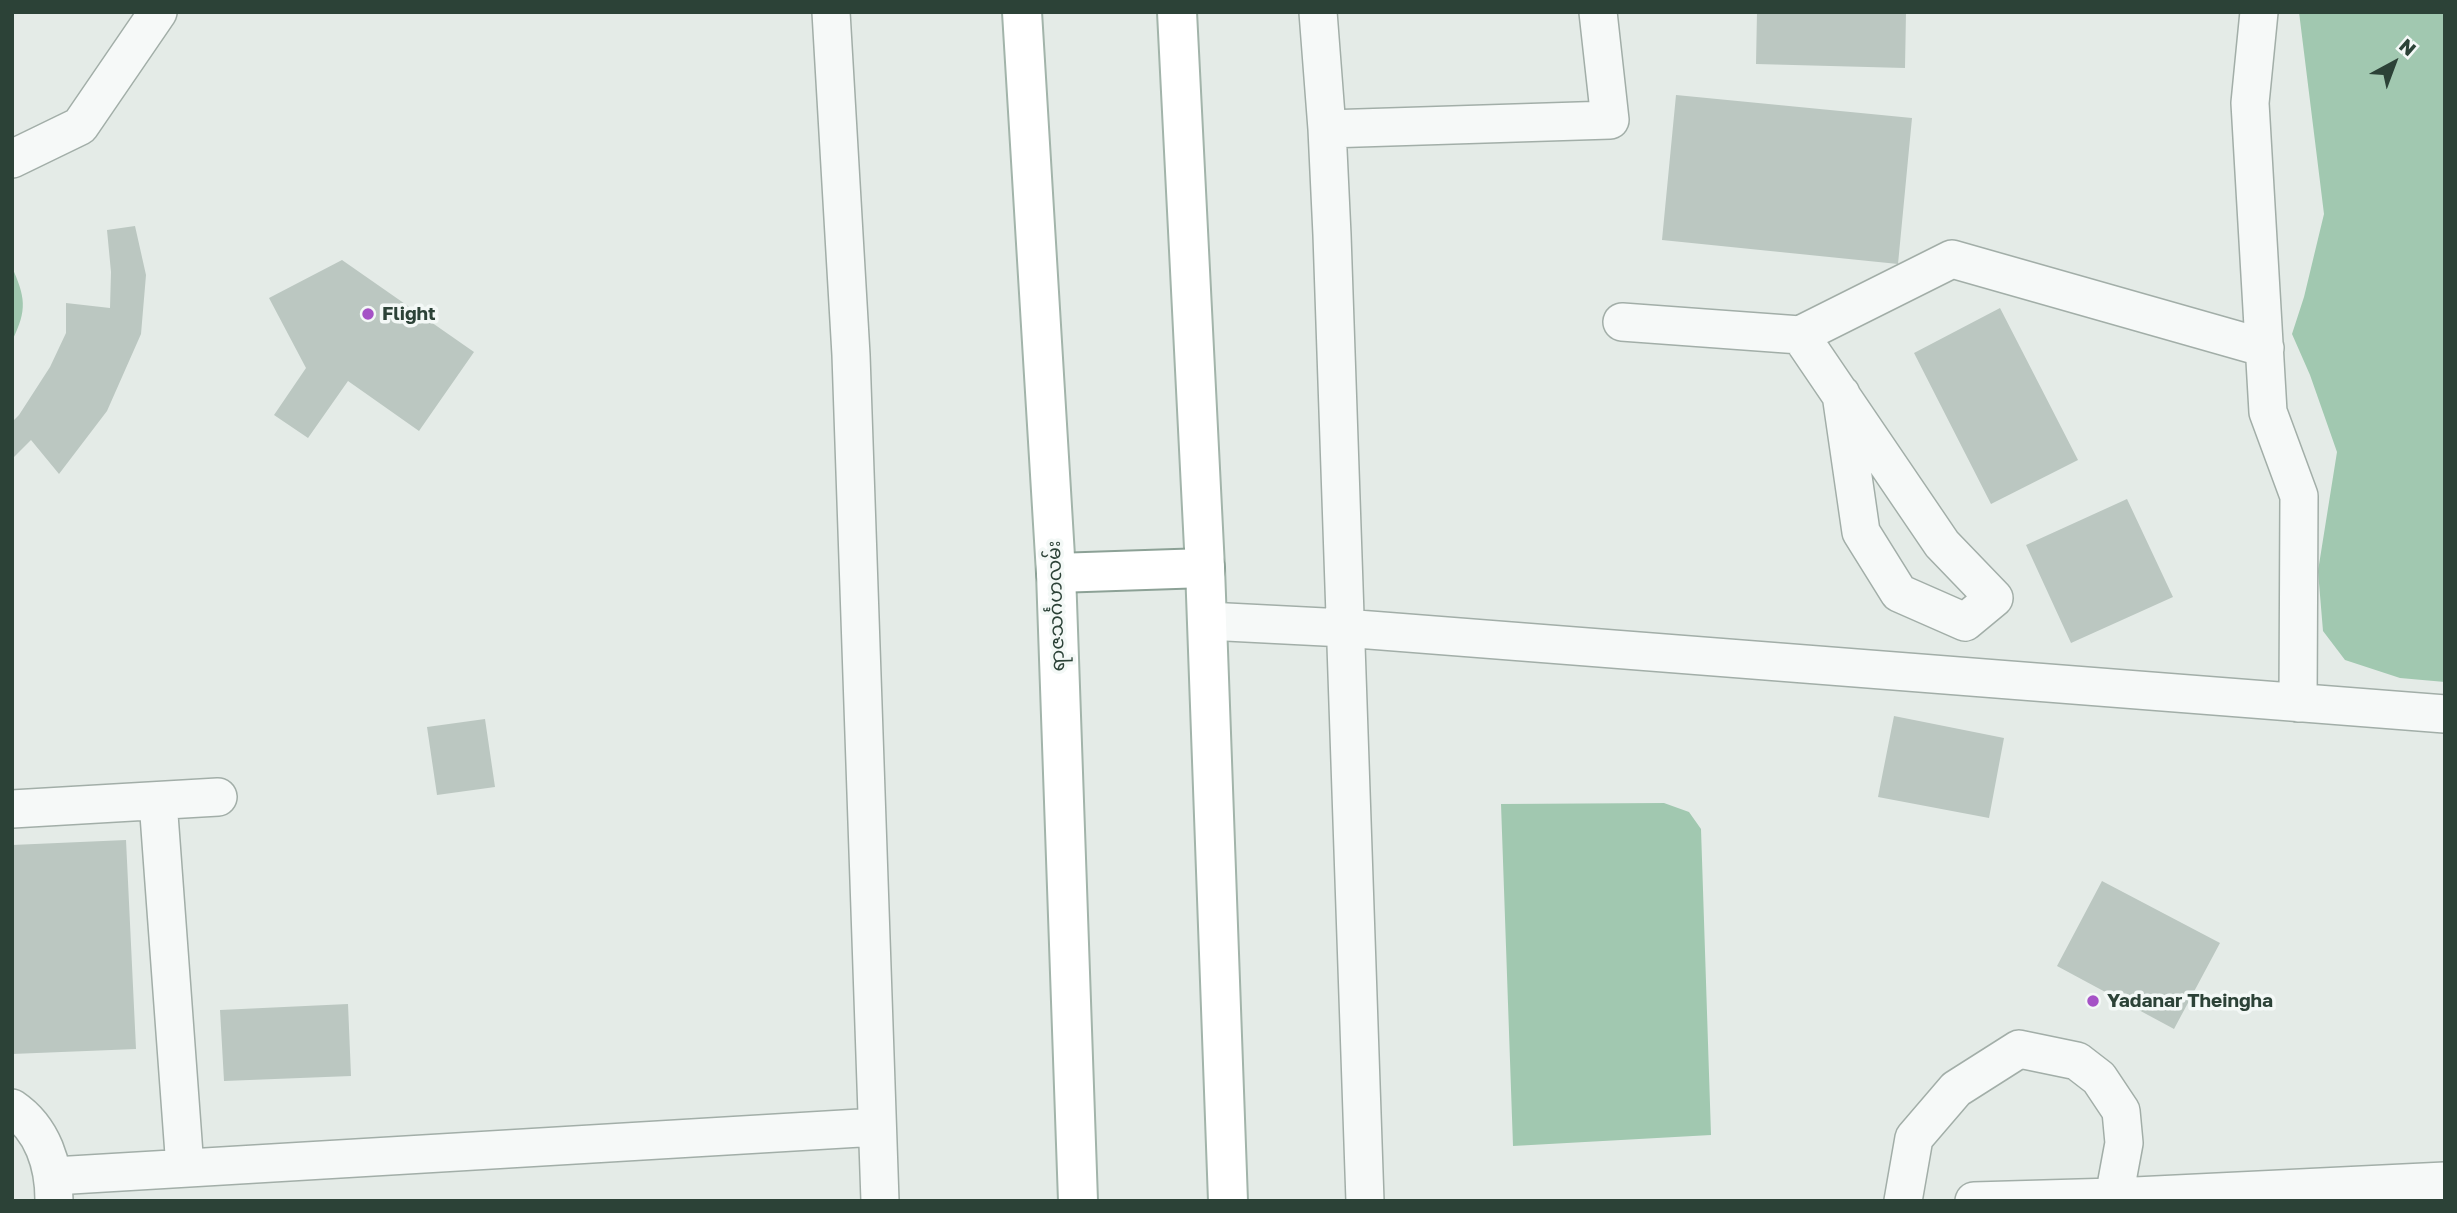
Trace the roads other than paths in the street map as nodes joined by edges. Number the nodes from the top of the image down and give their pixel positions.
1 (158, 12) edge
2 (831, 12) edge
3 (1022, 12) edge
4 (1177, 12) edge
5 (1318, 12) edge
6 (1598, 12) edge
7 (2259, 12) edge
8 (1327, 129) junction
9 (12, 159) edge
10 (1622, 322) dead end
11 (1800, 335) junction
12 (2265, 348) junction
13 (1841, 394) junction
14 (1205, 568) junction
15 (1056, 573) junction
16 (1207, 621) junction
17 (1344, 628) junction
18 (2298, 703) junction
19 (2445, 714) edge
20 (218, 797) dead end
21 (158, 801) junction
22 (12, 809) edge
23 (12, 1108) edge
24 (877, 1127) junction
25 (185, 1168) junction
26 (2445, 1181) edge
27 (54, 1189) edge
28 (2114, 1197) junction
29 (880, 1201) edge
30 (1078, 1201) edge
31 (1228, 1201) edge
32 (1365, 1201) edge
33 (1903, 1201) edge
34 (1974, 1201) edge

1 - 9 street
2 - 24 street
3 - 15 main road, ရာဇသင်္ဂဟလမ်း
4 - 14 main road
5 - 8 street
6 - 8 street
7 - 12 street
8 - 17 street
10 - 11 street
11 - 12 street
11 - 13 street
12 - 18 street
13 - 13 street
14 - 15 main road
14 - 16 main road
15 - 30 main road, ရာဇသင်္ဂဟလမ်း
16 - 17 street
16 - 31 main road
17 - 18 street
17 - 32 street
18 - 19 street
20 - 21 street
21 - 22 street
21 - 25 street
23 - 27 street
24 - 25 street
24 - 29 street
25 - 27 street
26 - 28 street
28 - 33 street
28 - 34 street

